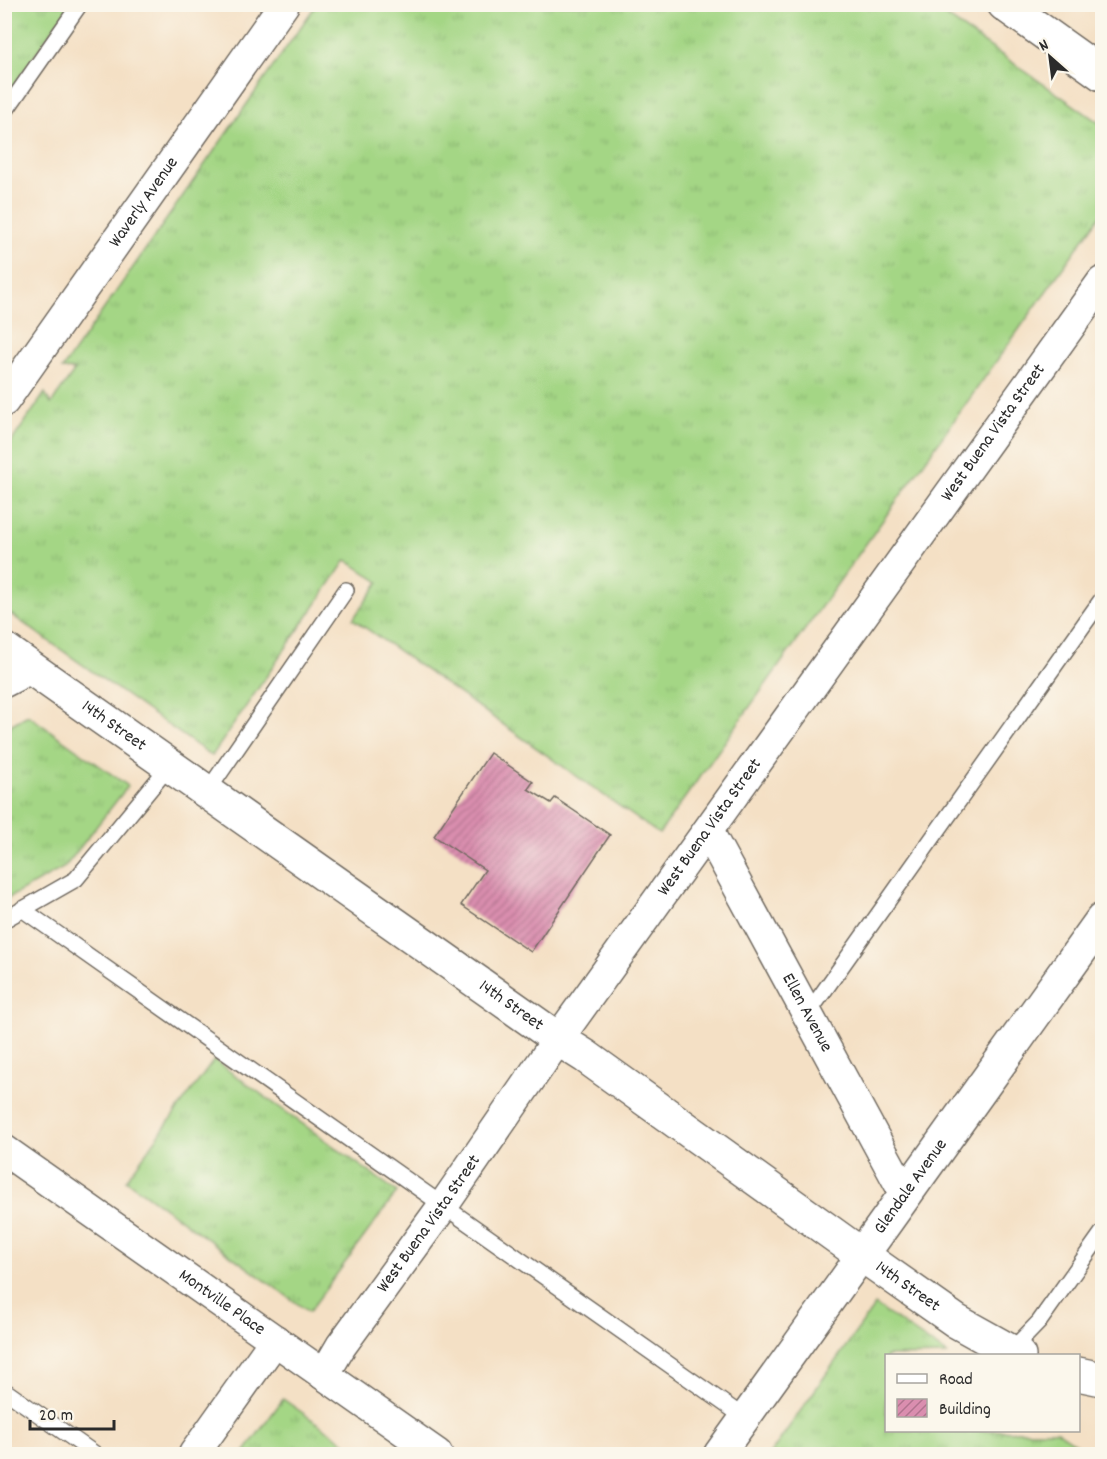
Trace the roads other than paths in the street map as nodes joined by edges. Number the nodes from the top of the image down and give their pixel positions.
1 (80, 4) edge
2 (284, 4) edge
3 (1004, 4) edge
4 (1102, 74) edge
5 (4, 112) edge
6 (1100, 289) edge
7 (4, 401) edge
8 (346, 590) dead end
9 (1102, 599) edge
10 (13, 666) edge
11 (170, 765) junction
12 (207, 792) junction
13 (708, 831) junction
14 (22, 909) junction
15 (4, 920) edge
16 (1102, 920) edge
17 (807, 1015) junction
18 (558, 1039) junction
19 (4, 1150) edge
20 (905, 1194) junction
21 (443, 1206) junction
22 (1102, 1233) edge
23 (862, 1256) junction
24 (275, 1340) junction
25 (1015, 1353) edge
26 (1080, 1374) edge
27 (324, 1375) junction
28 (1102, 1379) edge
29 (4, 1390) edge
30 (745, 1418) junction
31 (95, 1455) edge
32 (194, 1455) edge
33 (437, 1455) edge
34 (719, 1455) edge

1 - 5 lane
2 - 7 street, Waverly Avenue
3 - 4 street
6 - 13 street, West Buena Vista Street
8 - 12 lane
9 - 17 lane
10 - 11 street, 14th Street
11 - 12 street, 14th Street
11 - 14 lane
12 - 18 street, 14th Street
13 - 17 street, Ellen Avenue
13 - 18 street, West Buena Vista Street
14 - 15 lane
14 - 21 lane
16 - 20 street, Glendale Avenue
17 - 20 street, Ellen Avenue
18 - 21 street, West Buena Vista Street
18 - 23 street, 14th Street
19 - 24 street, Montville Place
20 - 23 street, Glendale Avenue
21 - 27 street, West Buena Vista Street
21 - 30 lane
22 - 25 lane
23 - 25 street, 14th Street
23 - 30 street, Glendale Avenue
24 - 27 street, Montville Place
24 - 32 street
26 - 28 street
27 - 33 street, Montville Place
29 - 31 lane
30 - 34 street, Glendale Avenue

